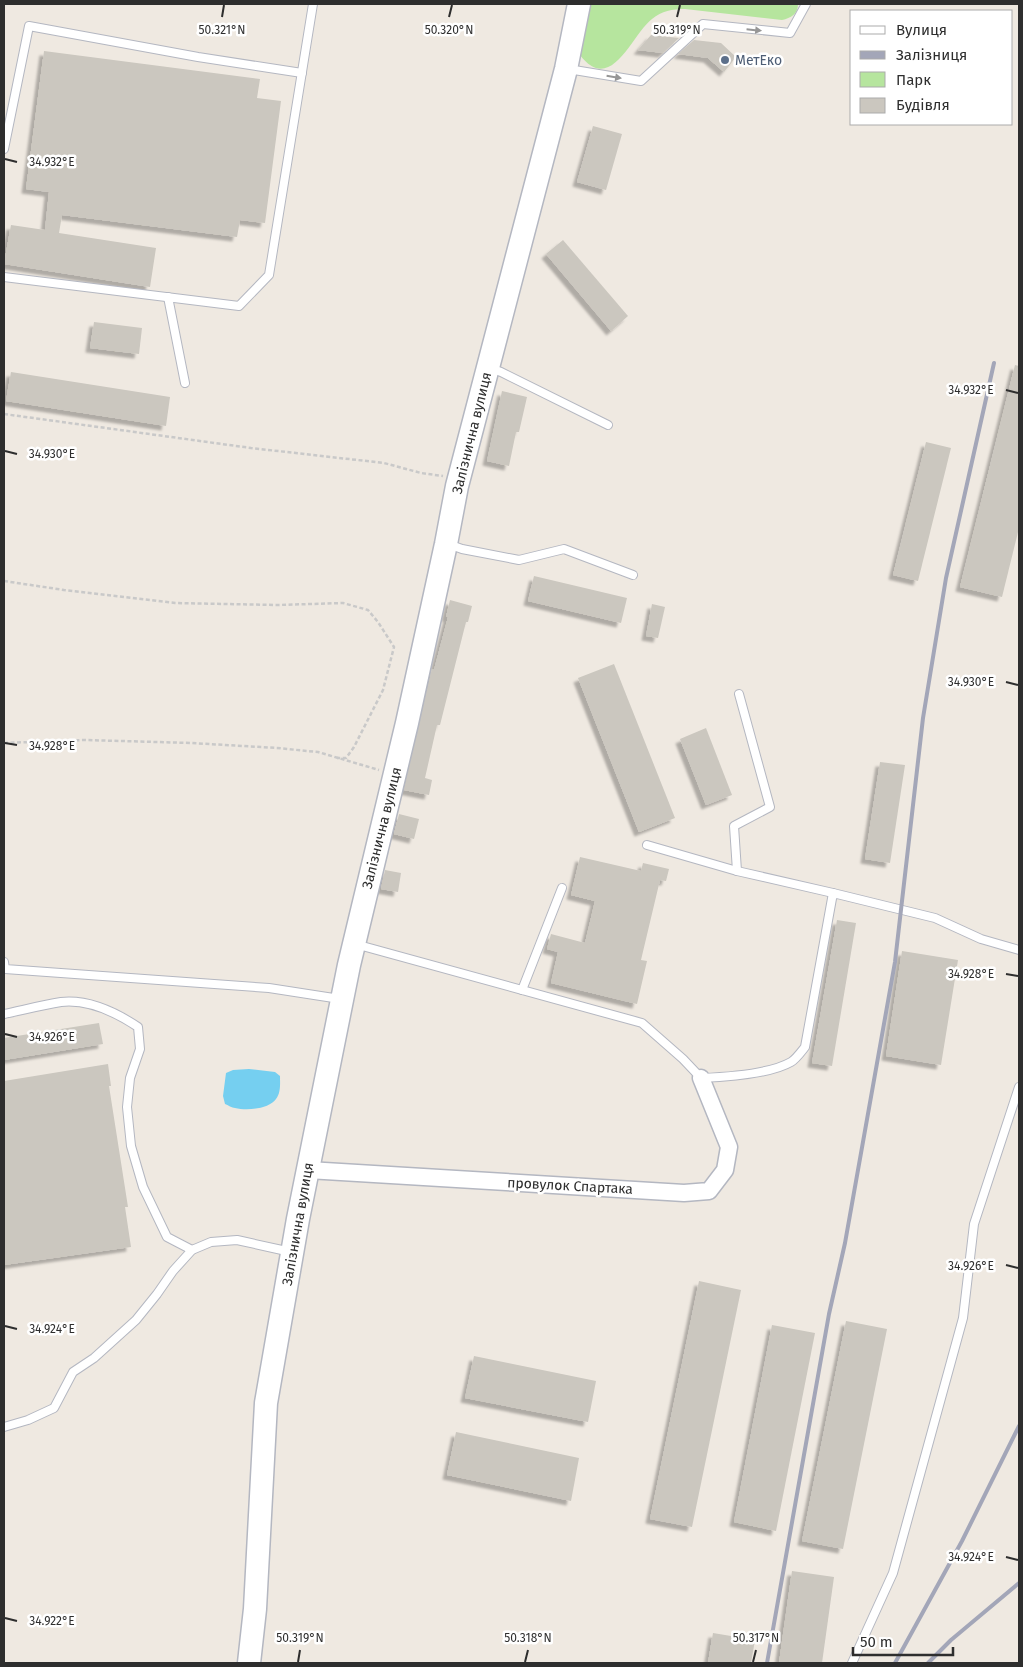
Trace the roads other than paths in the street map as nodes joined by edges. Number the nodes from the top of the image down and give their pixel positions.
1 (313, 4) edge
2 (579, 4) edge
3 (806, 4) edge
4 (566, 69) junction
5 (302, 73) junction
6 (4, 149) edge
7 (4, 276) edge
8 (168, 297) junction
9 (488, 367) junction
10 (184, 383) dead end
11 (608, 425) dead end
12 (446, 544) junction
13 (633, 575) dead end
14 (739, 694) dead end
15 (647, 845) dead end
16 (737, 871) junction
17 (562, 888) dead end
18 (833, 893) junction
19 (354, 943) junction
20 (1019, 950) edge
21 (4, 962) edge
22 (522, 990) junction
23 (342, 1000) junction
24 (4, 1014) edge
25 (701, 1078) junction
26 (1019, 1087) edge
27 (308, 1170) junction
28 (192, 1250) junction
29 (292, 1252) junction
30 (4, 1427) edge
31 (249, 1663) edge
32 (852, 1663) edge

1 - 5 lane
2 - 4 street, Залізнична вулиця
4 -> 3 lane
4 - 9 street, Залізнична вулиця
5 - 6 lane
5 - 8 lane
7 - 8 lane
8 - 10 lane
9 - 11 lane
9 - 12 street, Залізнична вулиця
12 - 13 lane
12 - 19 street, Залізнична вулиця
14 - 16 lane
15 - 16 lane
16 - 18 lane
17 - 22 lane
18 - 20 lane
18 - 25 lane
19 - 22 lane
19 - 23 street, Залізнична вулиця
21 - 23 lane
22 - 25 lane
23 - 27 street, Залізнична вулиця
24 - 28 lane
25 - 27 street, провулок Спартака
26 - 32 lane
27 - 29 street, Залізнична вулиця
28 - 29 lane
28 - 30 lane
29 - 31 street, Залізнична вулиця

